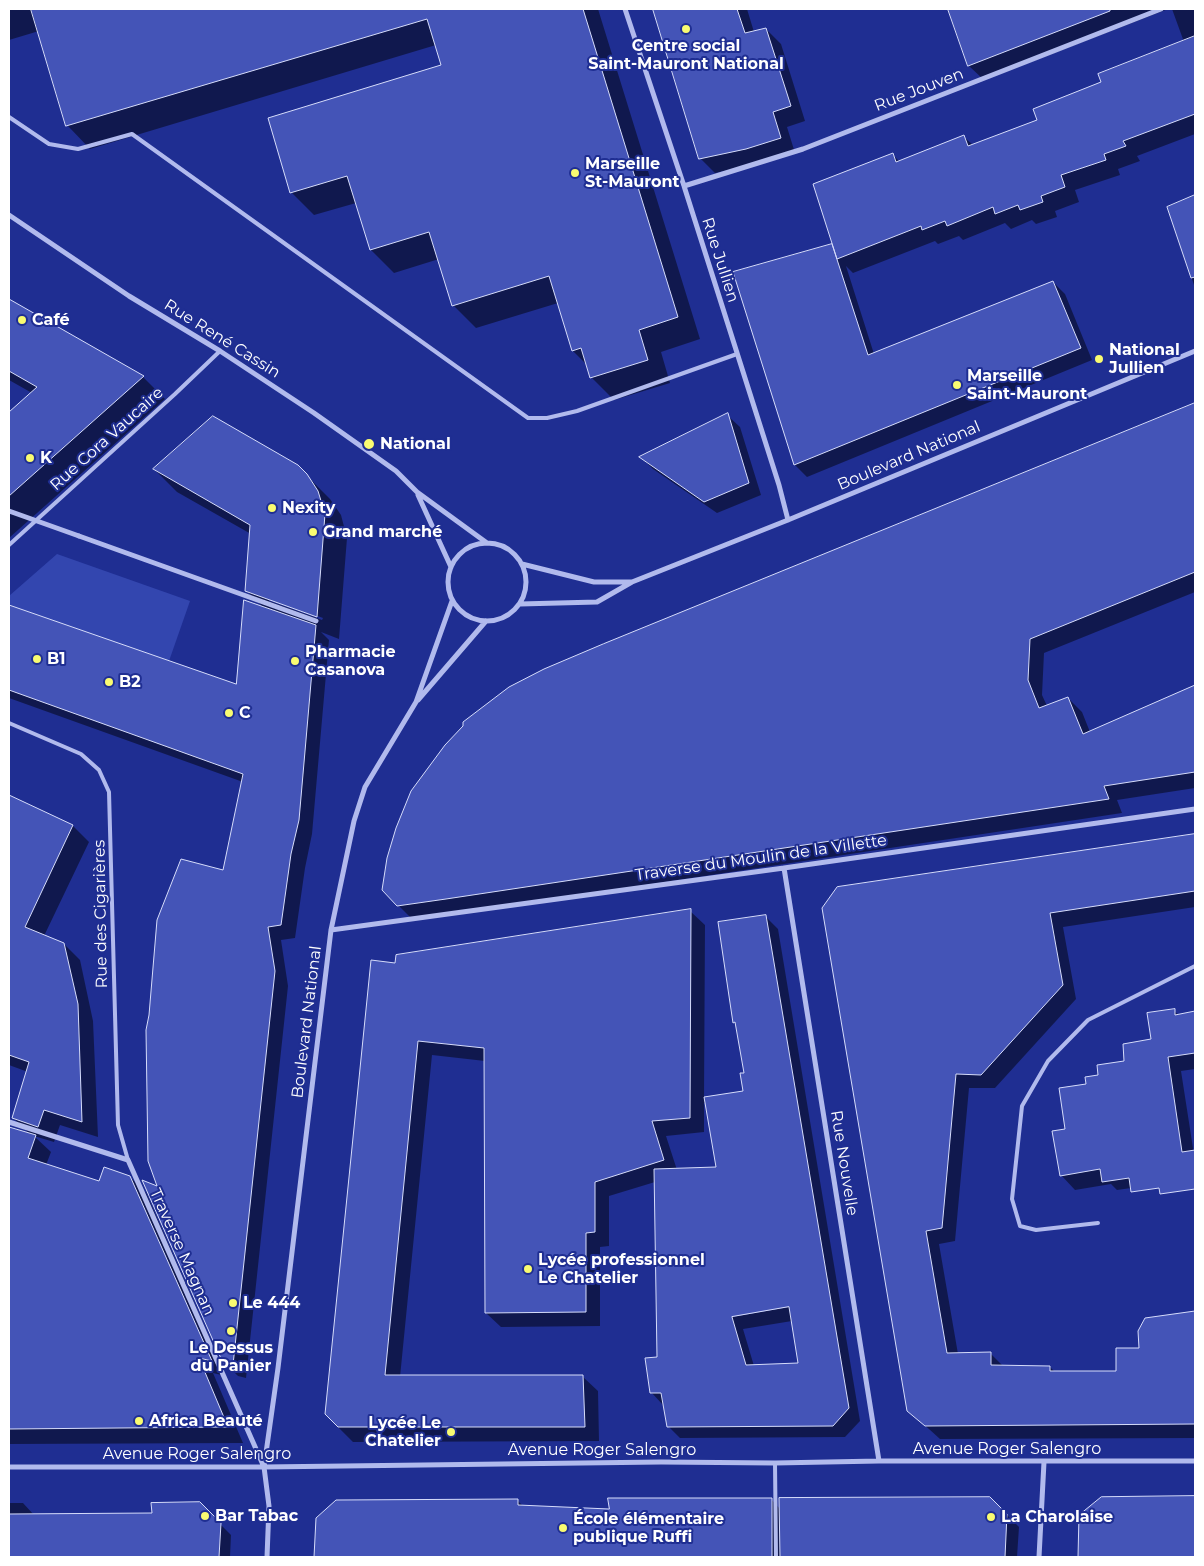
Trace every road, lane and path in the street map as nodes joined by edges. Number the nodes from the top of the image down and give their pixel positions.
1 (624, 9) edge
2 (1161, 9) edge
3 (9, 117) edge
4 (684, 186) junction
5 (9, 215) edge
6 (220, 351) junction
7 (1195, 352) edge
8 (737, 354) junction
9 (416, 492) junction
10 (9, 511) edge
11 (788, 520) junction
12 (487, 543) junction
13 (9, 545) edge
14 (522, 564) junction
15 (451, 567) junction
16 (632, 582) junction
17 (452, 601) junction
18 (520, 604) junction
19 (316, 621) dead end
20 (486, 622) junction
21 (416, 702) junction
22 (9, 723) edge
23 (1195, 809) edge
24 (784, 868) junction
25 (331, 930) junction
26 (1195, 966) edge
27 (9, 1122) edge
28 (128, 1160) junction
29 (1098, 1223) dead end
30 (1195, 1460) edge
31 (879, 1461) junction
32 (1044, 1462) junction
33 (775, 1463) junction
34 (9, 1467) edge
35 (264, 1467) junction
36 (267, 1557) edge
37 (776, 1557) edge
38 (1040, 1557) edge

1 - 4 street, Rue Jullien
2 - 4 street, Rue Jouven
3 - 8 lane
4 - 8 street, Rue Jullien
5 - 6 street, Rue René Cassin
6 - 9 street, Rue René Cassin
6 - 13 lane, Rue Cora Vaucaire
7 - 11 street, Boulevard National
8 - 11 street, Rue Jullien
9 - 12 street, Rue René Cassin
9 - 15 street, Rue René Cassin
10 - 19 street, bridge
11 - 16 street, Boulevard National
12 - 14 street, Boulevard National
12 - 15 street
14 - 16 street, Boulevard National
14 - 18 street
15 - 17 street, Boulevard National
16 - 18 street, Boulevard National
17 - 20 street
17 - 21 street, Boulevard National
18 - 20 street
20 - 21 street
21 - 25 street, Boulevard National
22 - 28 lane, Rue des Cigarières
23 - 24 street, Traverse du Moulin de la Villette
24 - 25 street, Traverse du Moulin de la Villette
24 - 31 street, Rue Nouvelle
25 - 35 street, Boulevard National
26 - 29 lane
27 - 28 street
28 - 35 street, Traverse Magnan
30 - 32 street, Avenue Roger Salengro
31 - 32 street, Avenue Roger Salengro
31 - 33 street, Avenue Roger Salengro
32 - 38 street
33 - 35 street, Avenue Roger Salengro
33 - 37 lane
34 - 35 street, Avenue Roger Salengro
35 - 36 street

